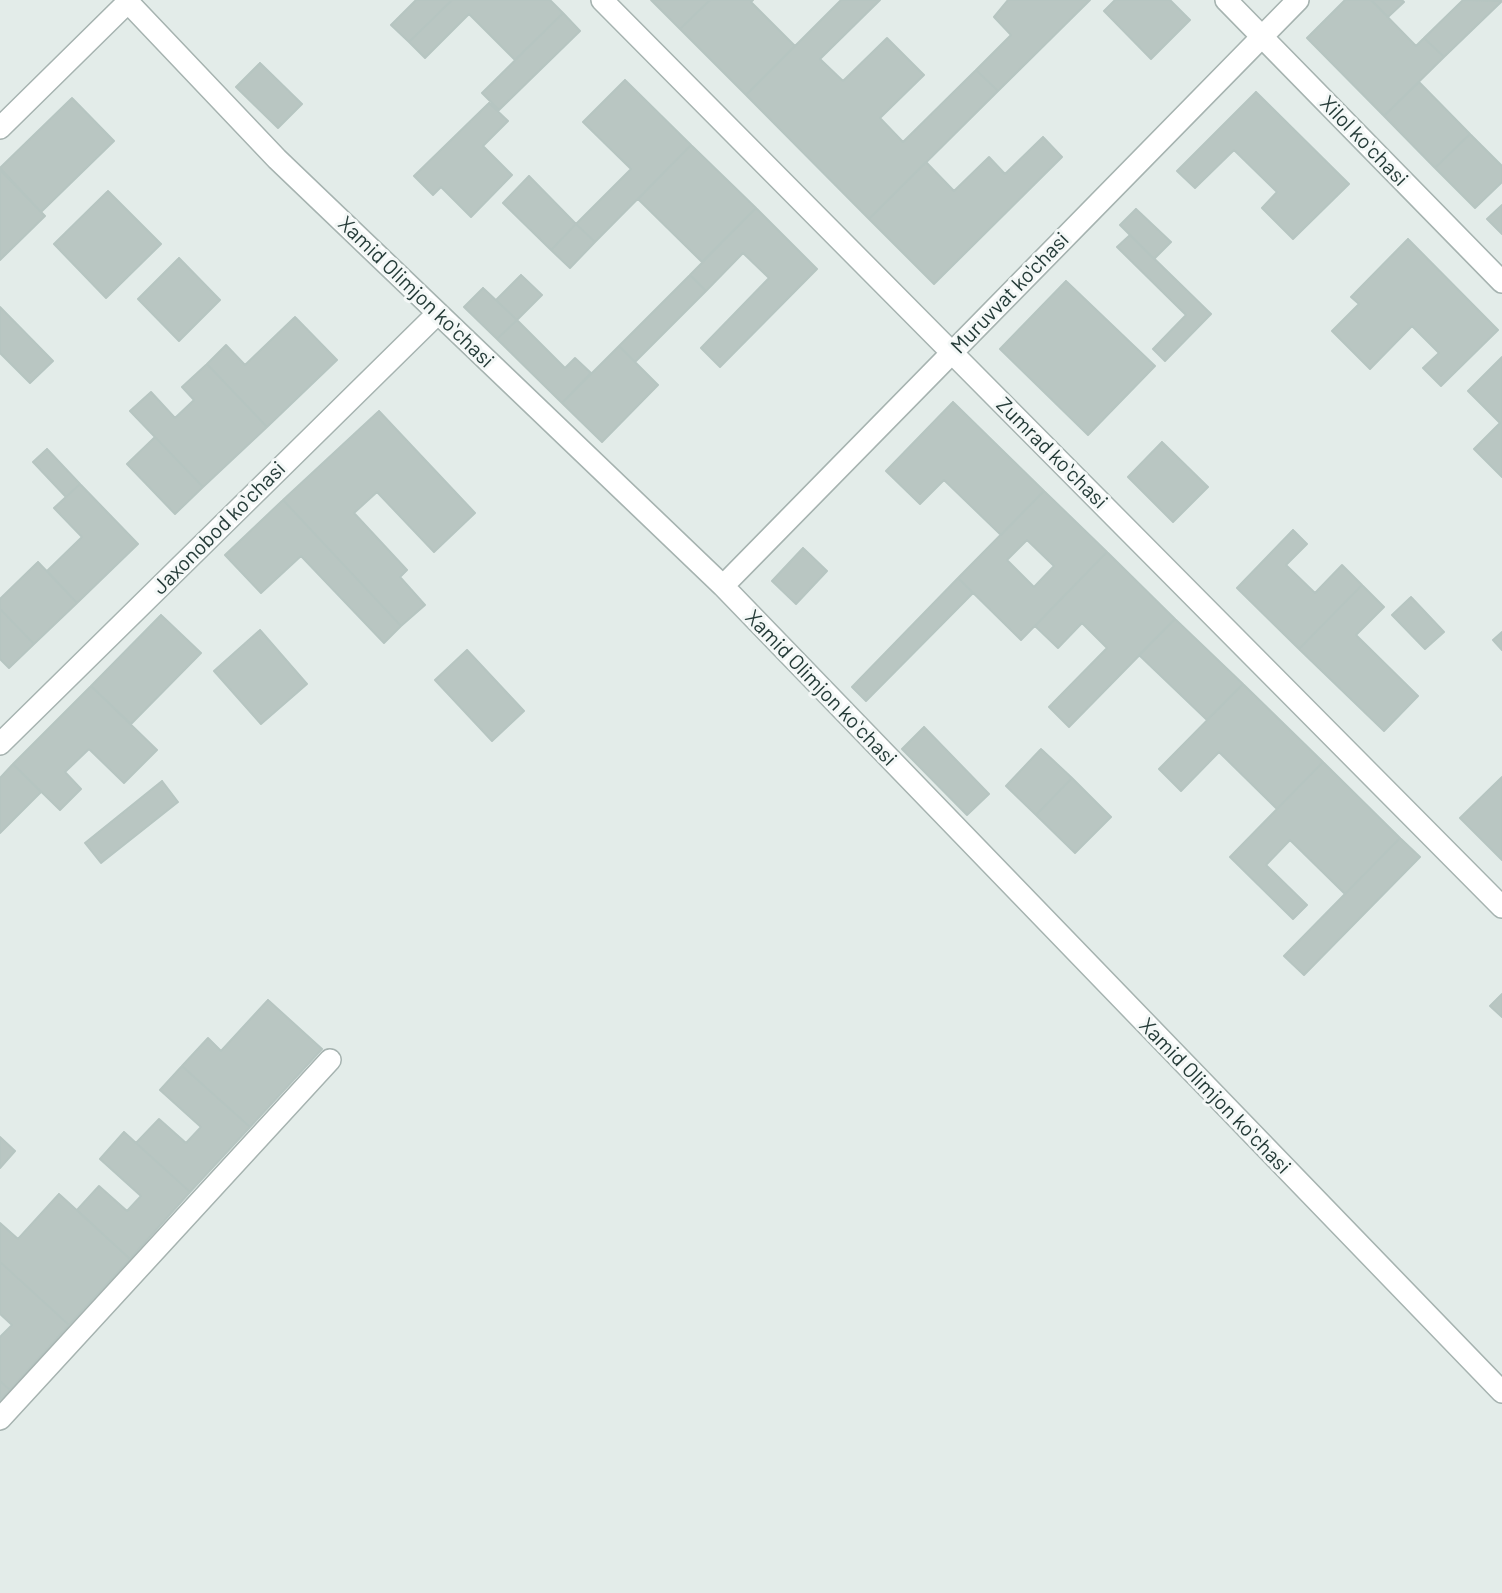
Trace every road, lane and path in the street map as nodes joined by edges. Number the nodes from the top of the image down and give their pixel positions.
1 (602, 0) edge
2 (1226, 0) edge
3 (1298, 0) edge
4 (127, 1) edge
5 (1263, 36) junction
6 (0, 128) edge
7 (1502, 282) edge
8 (438, 313) junction
9 (952, 353) junction
10 (723, 586) junction
11 (0, 744) edge
12 (1502, 907) edge
13 (330, 1060) dead end
14 (1502, 1392) edge
15 (0, 1419) edge

1 - 9 street, Zumrad koʻchasi
2 - 5 street, Xilol koʻchasi
3 - 5 street, Muruvvat ko'chasi
4 - 6 street
4 - 8 street, Xamid Olimjon koʻchasi
5 - 7 street, Xilol koʻchasi
5 - 9 street, Muruvvat ko'chasi
8 - 10 street, Xamid Olimjon koʻchasi
8 - 11 street, Jaxonobod koʻchasi
9 - 10 street, Muruvvat ko'chasi
9 - 12 street, Zumrad koʻchasi
10 - 14 street, Xamid Olimjon koʻchasi
13 - 15 street

